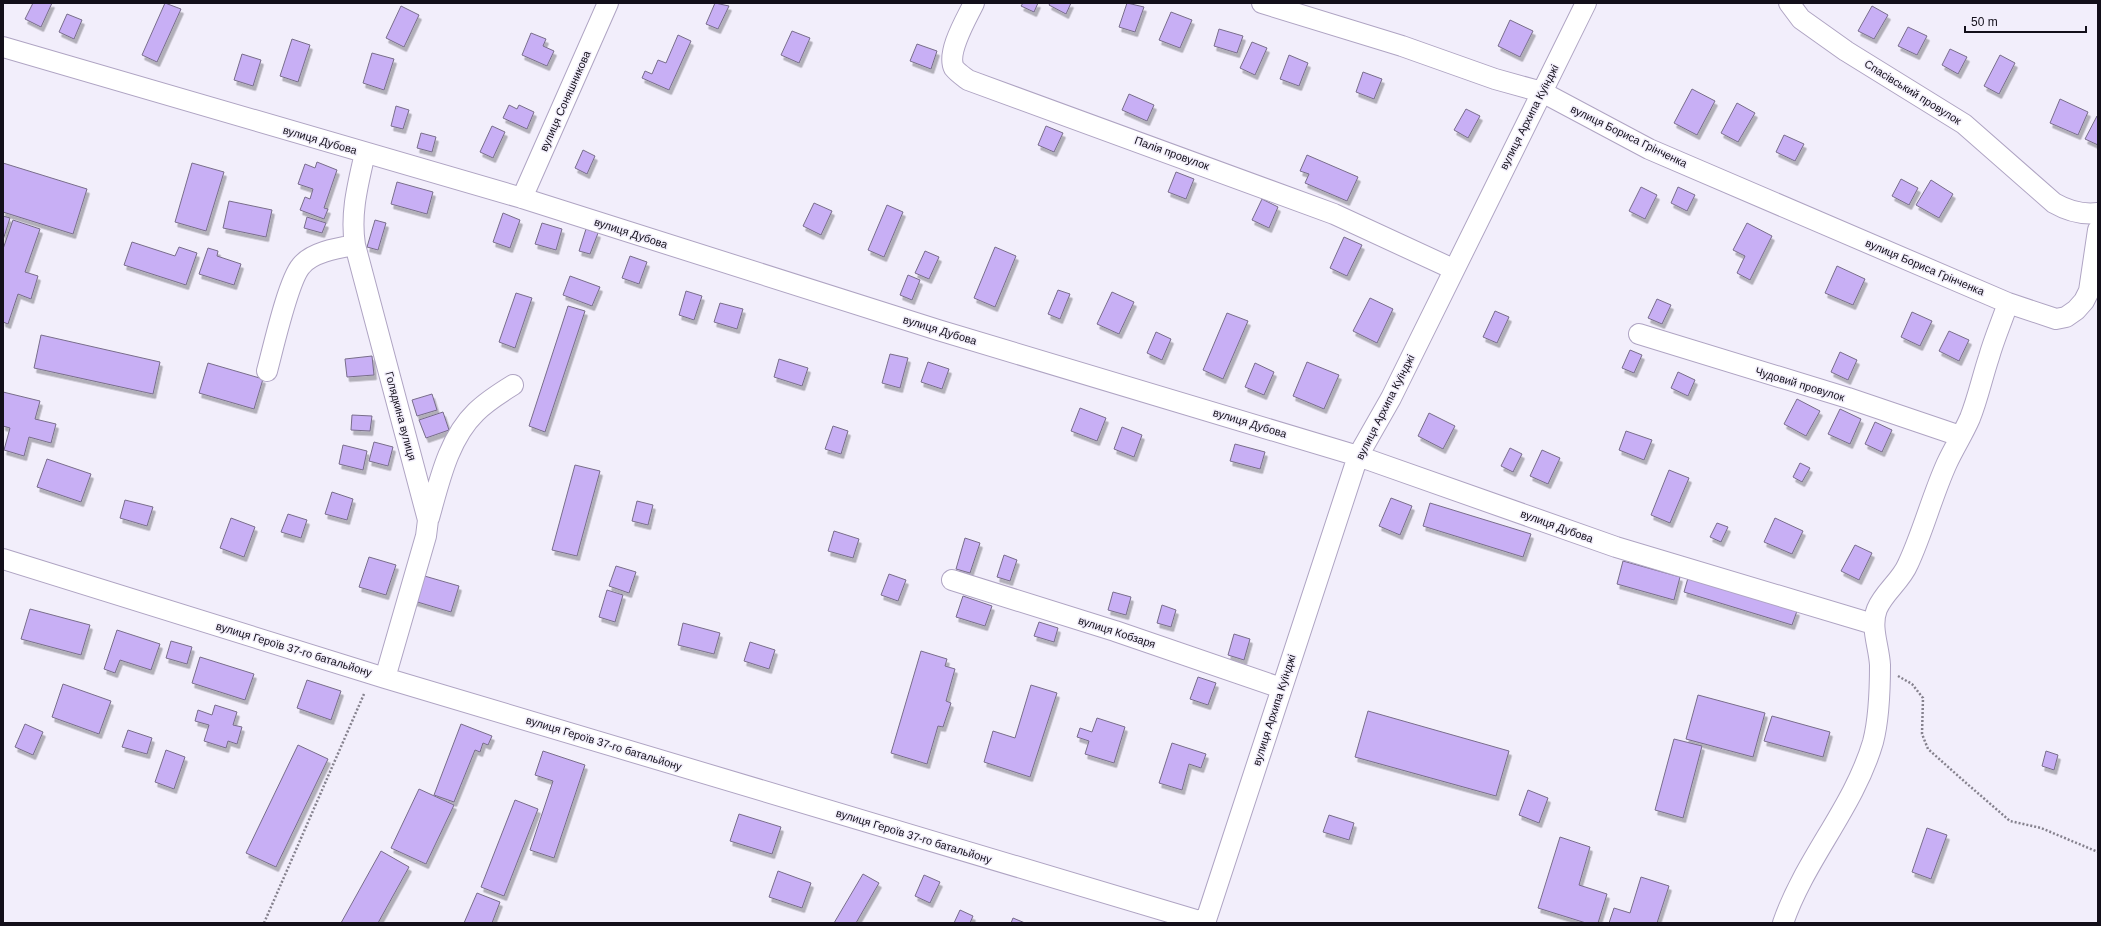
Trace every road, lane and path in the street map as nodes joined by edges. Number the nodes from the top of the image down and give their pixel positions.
1 (608, 3) edge
2 (974, 3) edge
3 (1262, 3) edge
4 (1586, 3) edge
5 (1789, 3) edge
6 (3, 47) edge
7 (1542, 92) junction
8 (366, 153) junction
9 (522, 198) junction
10 (2098, 213) edge
11 (2098, 230) edge
12 (355, 245) junction
13 (1453, 269) junction
14 (2008, 303) junction
15 (1638, 334) dead end
16 (267, 372) dead end
17 (513, 385) dead end
18 (1960, 436) junction
19 (1358, 456) junction
20 (428, 520) junction
21 (3, 559) edge
22 (952, 580) dead end
23 (1873, 624) junction
24 (1880, 666) junction
25 (385, 678) junction
26 (1282, 688) junction
27 (364, 694) dead end
28 (2098, 852) edge
29 (264, 923) edge
30 (1205, 923) edge
31 (1783, 923) edge

1 - 9 street, вулиця Соняшникова
2 - 13 street, Палія провулок
3 - 7 street, вулиця Бориса Грінченка
4 - 7 street, вулиця Архипа Куїнджі
5 - 10 street, Спасівський провулок
6 - 8 street, вулиця Дубова
7 - 13 street, вулиця Архипа Куїнджі
7 - 14 street, вулиця Бориса Грінченка
8 - 9 street, вулиця Дубова
8 - 12 street, Голядкина вулиця
9 - 19 street, вулиця Дубова
11 - 14 street, вулиця Бориса Грінченка
12 - 16 street
12 - 20 street, Голядкина вулиця
13 - 19 street, вулиця Архипа Куїнджі
14 - 18 street
15 - 18 street, Чудовий провулок
17 - 20 street
18 - 23 street
19 - 23 street, вулиця Дубова
19 - 26 street, вулиця Архипа Куїнджі
20 - 25 street, Голядкина вулиця
21 - 25 street, вулиця Героїв 37-го батальйону
22 - 26 street, вулиця Кобзаря
23 - 24 street
24 - 28 path
24 - 31 street
25 - 30 street, вулиця Героїв 37-го батальйону
26 - 30 street, вулиця Архипа Куїнджі
27 - 29 path

